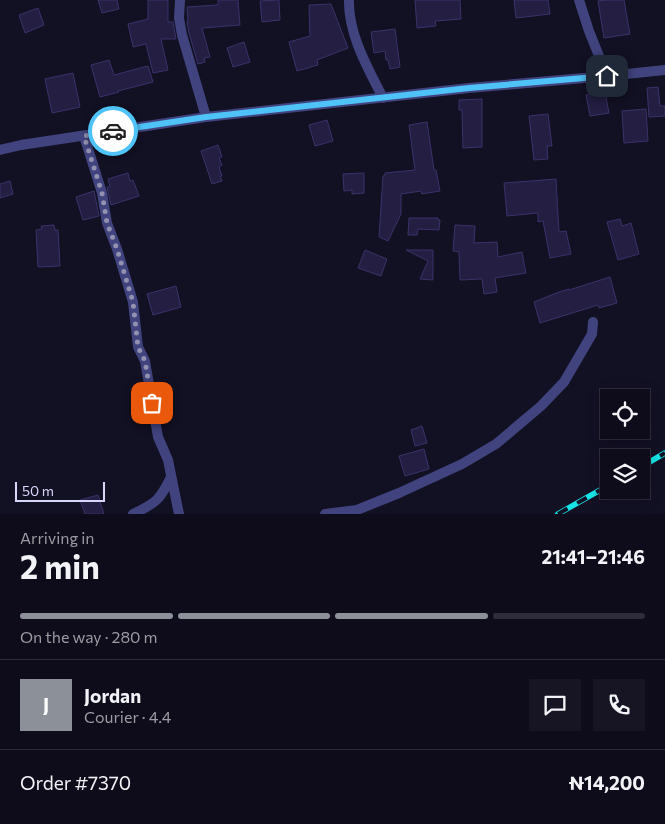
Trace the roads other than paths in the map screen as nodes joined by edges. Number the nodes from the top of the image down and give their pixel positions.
1 (180, 0) edge
2 (349, 0) edge
3 (579, 0) edge
4 (665, 70) edge
5 (607, 76) junction
6 (383, 98) junction
7 (206, 117) junction
8 (84, 136) junction
9 (0, 150) edge
10 (593, 322) dead end
11 (171, 477) junction
12 (133, 514) edge
13 (178, 514) edge
14 (325, 514) edge

1 - 7 street
2 - 6 street
3 - 5 street
4 - 5 street
5 - 6 street
6 - 7 street
7 - 8 street
8 - 9 street
8 - 11 street
10 - 14 street
11 - 12 street
11 - 13 street

